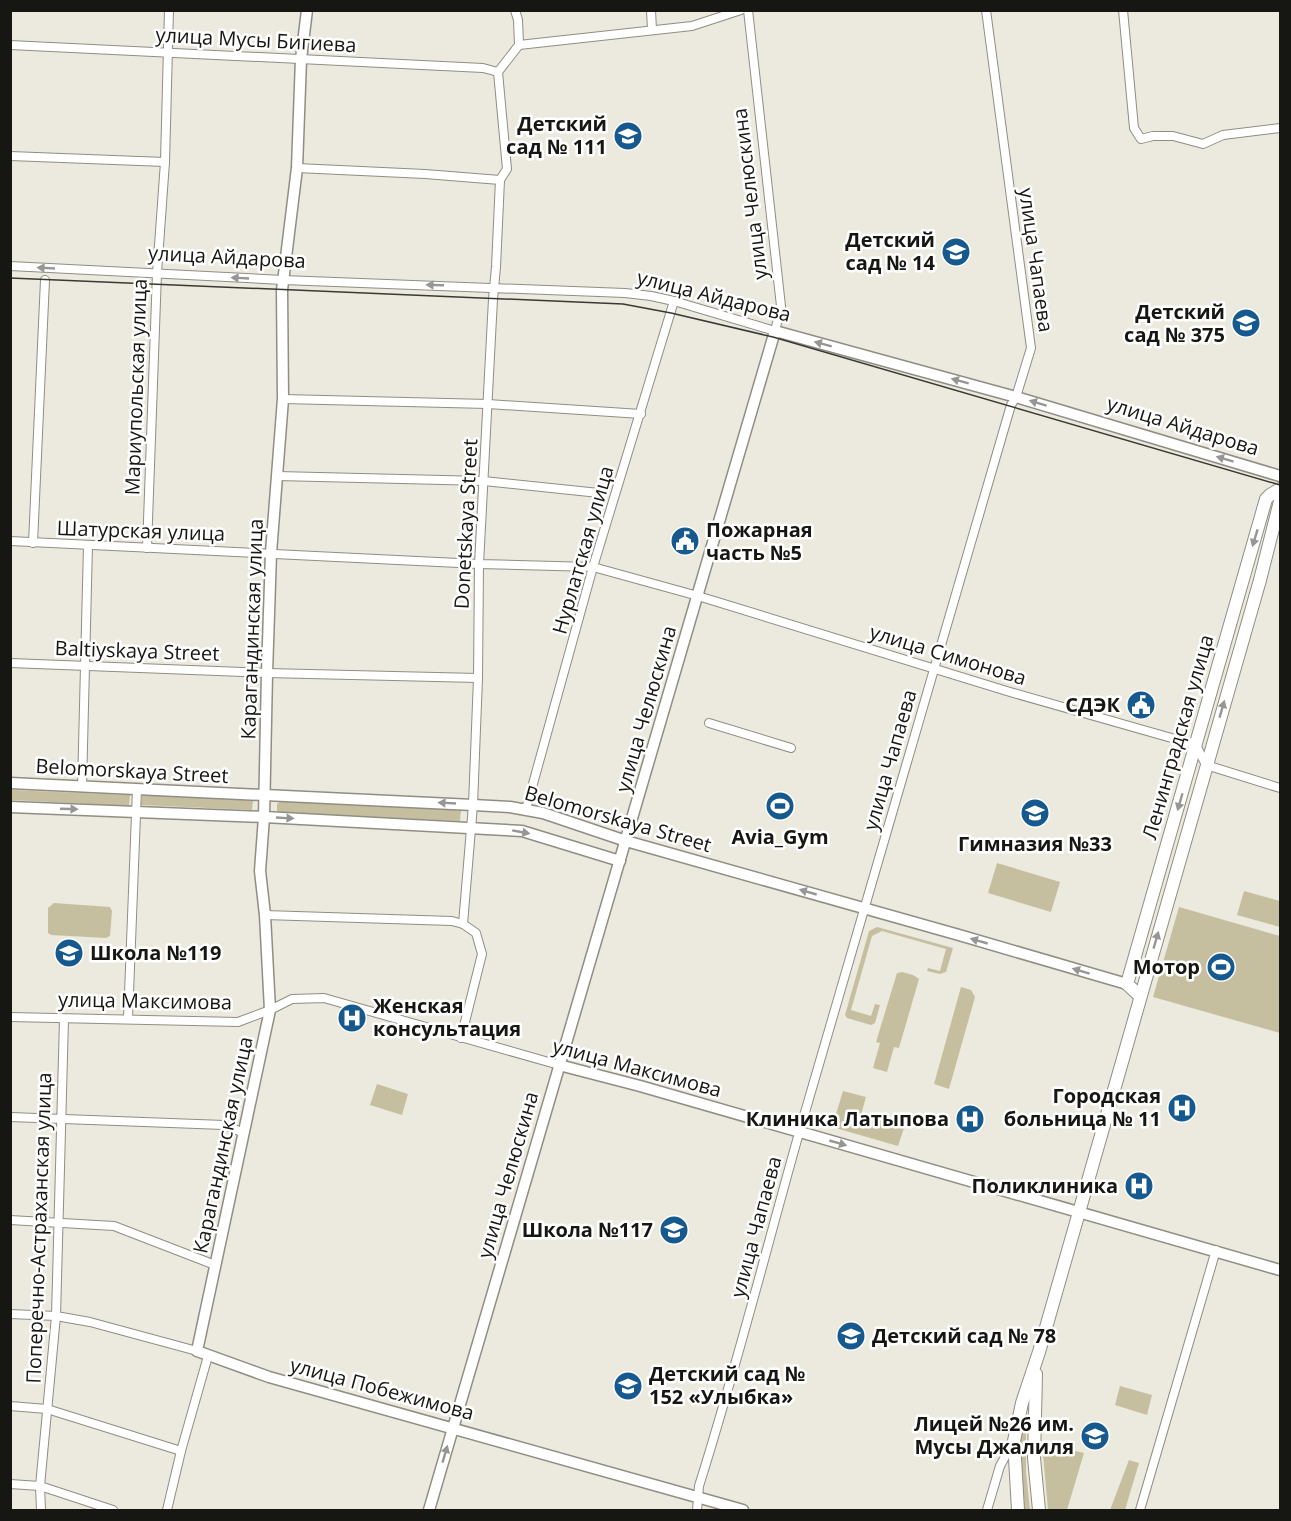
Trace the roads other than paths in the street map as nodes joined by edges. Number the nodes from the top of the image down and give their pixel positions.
1 (169, 10) edge
2 (307, 10) edge
3 (515, 10) edge
4 (651, 10) edge
5 (741, 10) edge
6 (748, 10) edge
7 (986, 10) edge
8 (1123, 10) edge
9 (652, 30) junction
10 (10, 45) edge
11 (519, 45) junction
12 (167, 52) junction
13 (301, 59) junction
14 (498, 72) junction
15 (1281, 128) edge
16 (10, 156) edge
17 (165, 162) junction
18 (297, 168) junction
19 (500, 180) junction
20 (10, 266) edge
21 (157, 273) junction
22 (45, 280) dead end
23 (283, 280) junction
24 (494, 286) junction
25 (674, 301) junction
26 (775, 331) junction
27 (1016, 397) junction
28 (283, 399) junction
29 (488, 404) junction
30 (640, 414) junction
31 (277, 476) junction
32 (1281, 476) edge
33 (484, 481) junction
34 (1280, 489) edge
35 (599, 493) dead end
36 (1281, 500) edge
37 (10, 542) edge
38 (33, 543) junction
39 (88, 545) junction
40 (147, 548) junction
41 (271, 553) junction
42 (479, 564) junction
43 (594, 567) junction
44 (698, 596) junction
45 (10, 663) edge
46 (85, 666) junction
47 (934, 667) junction
48 (267, 673) junction
49 (478, 678) junction
50 (709, 723) dead end
51 (1196, 745) junction
52 (791, 748) dead end
53 (1206, 765) junction
54 (10, 783) edge
55 (82, 787) junction
56 (1281, 788) edge
57 (138, 789) junction
58 (264, 795) junction
59 (473, 805) junction
60 (10, 807) edge
61 (526, 809) junction
62 (136, 812) junction
63 (264, 817) junction
64 (470, 827) junction
65 (626, 841) junction
66 (620, 861) junction
67 (864, 908) junction
68 (265, 915) junction
69 (463, 924) junction
70 (1127, 984) junction
71 (1140, 996) junction
72 (270, 1010) junction
73 (10, 1017) edge
74 (64, 1019) junction
75 (128, 1019) junction
76 (461, 1038) junction
77 (560, 1065) junction
78 (10, 1117) edge
79 (60, 1120) junction
80 (799, 1132) junction
81 (244, 1133) junction
82 (1079, 1212) junction
83 (10, 1220) edge
84 (57, 1221) junction
85 (1216, 1250) junction
86 (215, 1265) junction
87 (1281, 1270) edge
88 (10, 1314) edge
89 (56, 1316) junction
90 (197, 1351) junction
91 (1039, 1352) junction
92 (208, 1356) junction
93 (10, 1406) edge
94 (47, 1409) junction
95 (453, 1427) junction
96 (1014, 1441) junction
97 (181, 1451) junction
98 (10, 1484) edge
99 (40, 1486) junction
100 (698, 1497) junction
101 (41, 1510) edge
102 (114, 1510) edge
103 (167, 1510) edge
104 (429, 1510) edge
105 (697, 1510) edge
106 (743, 1510) edge
107 (987, 1510) edge
108 (1018, 1510) edge
109 (1039, 1510) edge
110 (1140, 1510) edge

1 - 12 street, Мариупольская улица
2 - 13 main road, Карагандинская улица
3 - 11 street
4 - 9 street
5 - 9 street
6 - 26 street, улица Челюскина
7 - 27 street, улица Чапаева
8 - 15 street
9 - 11 street
10 - 12 street, улица Мусы Бигиева
11 - 14 street
12 - 13 street, улица Мусы Бигиева
12 - 17 street, Мариупольская улица
13 - 14 street, улица Мусы Бигиева
13 - 18 main road, Карагандинская улица
14 - 19 street, Donetskaya Street
16 - 17 street
17 - 21 street, Мариупольская улица
18 - 19 street
18 - 23 main road, Карагандинская улица
19 - 24 street, Donetskaya Street
21 -> 20 street, улица Айдарова
23 -> 21 street, улица Айдарова
21 - 40 street, Мариупольская улица
22 - 38 street
24 -> 23 street, улица Айдарова
23 - 28 main road, Карагандинская улица
24 - 25 street, улица Айдарова
24 - 29 street, Donetskaya Street
25 - 26 street, улица Айдарова
25 - 30 street, Нурлатская улица
27 -> 26 main road, улица Айдарова
26 - 44 main road, улица Челюскина
32 -> 27 main road, улица Айдарова
27 - 47 street, улица Чапаева
28 - 29 street
28 - 31 main road, Карагандинская улица
29 - 30 street
29 - 33 street, Donetskaya Street
30 - 43 street, Нурлатская улица
31 - 33 street
31 - 41 main road, Карагандинская улица
33 - 35 street
33 - 42 street, Donetskaya Street
34 - 36 main road, Ленинградская улица
34 -> 51 main road, Ленинградская улица
53 -> 36 main road, Ленинградская улица
37 - 38 street, Шатурская улица
38 - 39 street, Шатурская улица
39 - 40 street, Шатурская улица
39 - 46 street
40 - 41 street, Шатурская улица
41 - 42 street, Шатурская улица
41 - 48 main road, Карагандинская улица
42 - 43 street, Шатурская улица
42 - 49 street, Donetskaya Street
43 - 44 street, улица Симонова
43 - 61 street, Нурлатская улица
44 - 47 street, улица Симонова
44 - 65 main road, улица Челюскина
45 - 46 street, Baltiyskaya Street
46 - 48 street, Baltiyskaya Street
46 - 55 street
47 - 51 street, улица Симонова
47 - 67 street, улица Чапаева
48 - 49 street, Baltiyskaya Street
48 - 58 main road, Карагандинская улица
49 - 59 street, Donetskaya Street
50 - 52 street
51 - 53 street
51 -> 70 main road, Ленинградская улица
53 - 56 street
71 -> 53 main road, Ленинградская улица
54 - 55 main road, Belomorskaya Street
55 - 57 main road, Belomorskaya Street
57 - 58 main road, Belomorskaya Street
57 - 62 street
59 -> 58 main road, Belomorskaya Street
58 - 63 main road, Карагандинская улица
59 - 61 main road, Belomorskaya Street
59 - 64 street, Donetskaya Street
60 -> 62 main road, Belomorskaya Street
61 - 65 main road, Belomorskaya Street
62 - 63 main road, Belomorskaya Street
62 - 75 street
63 -> 64 main road, Belomorskaya Street
63 - 68 main road, Карагандинская улица
64 -> 66 main road, Belomorskaya Street
64 - 69 street, Donetskaya Street
65 - 66 main road, улица Челюскина
67 -> 65 main road, Belomorskaya Street
66 - 77 main road, улица Челюскина
70 -> 67 main road, Belomorskaya Street
67 - 80 street, улица Чапаева
68 - 69 street
68 - 72 main road, Карагандинская улица
69 - 76 street
70 - 71 main road
71 - 82 main road, Ленинградская улица
72 - 75 street, улица Максимова
72 - 76 street, улица Максимова
72 - 81 main road, Карагандинская улица
73 - 74 street, улица Максимова
74 - 75 street, улица Максимова
74 - 79 street, Поперечно-Астраханская улица
76 - 77 street, улица Максимова
77 - 80 main road, улица Максимова
77 - 95 main road, улица Челюскина
78 - 79 street
79 - 81 street
79 - 84 street, Поперечно-Астраханская улица
80 -> 82 main road, улица Максимова
80 - 100 street, улица Чапаева
81 - 86 main road, Карагандинская улица
82 - 85 main road, улица Максимова
82 - 91 main road, Ленинградская улица
83 - 84 street
84 - 86 street
84 - 89 street, Поперечно-Астраханская улица
85 - 87 main road, улица Максимова
85 - 110 street
86 - 90 main road, Карагандинская улица
88 - 89 street, улица Побежимова
89 - 90 street, улица Побежимова
89 - 94 street, Поперечно-Астраханская улица
90 - 92 main road, улица Побежимова
91 - 96 main road, Ленинградская улица
91 - 109 main road, Ленинградская улица
92 - 95 main road, улица Побежимова
92 - 97 street
93 - 94 street
94 - 97 street
94 - 99 street, Поперечно-Астраханская улица
95 - 100 main road, улица Побежимова
104 -> 95 main road, улица Челюскина
96 - 107 street, Ленинградская улица
96 - 108 main road, Ленинградская улица
97 - 103 street
98 - 99 street
99 - 101 street, Поперечно-Астраханская улица
99 - 102 street
100 - 105 street, улица Чапаева
100 - 106 main road, улица Побежимова

